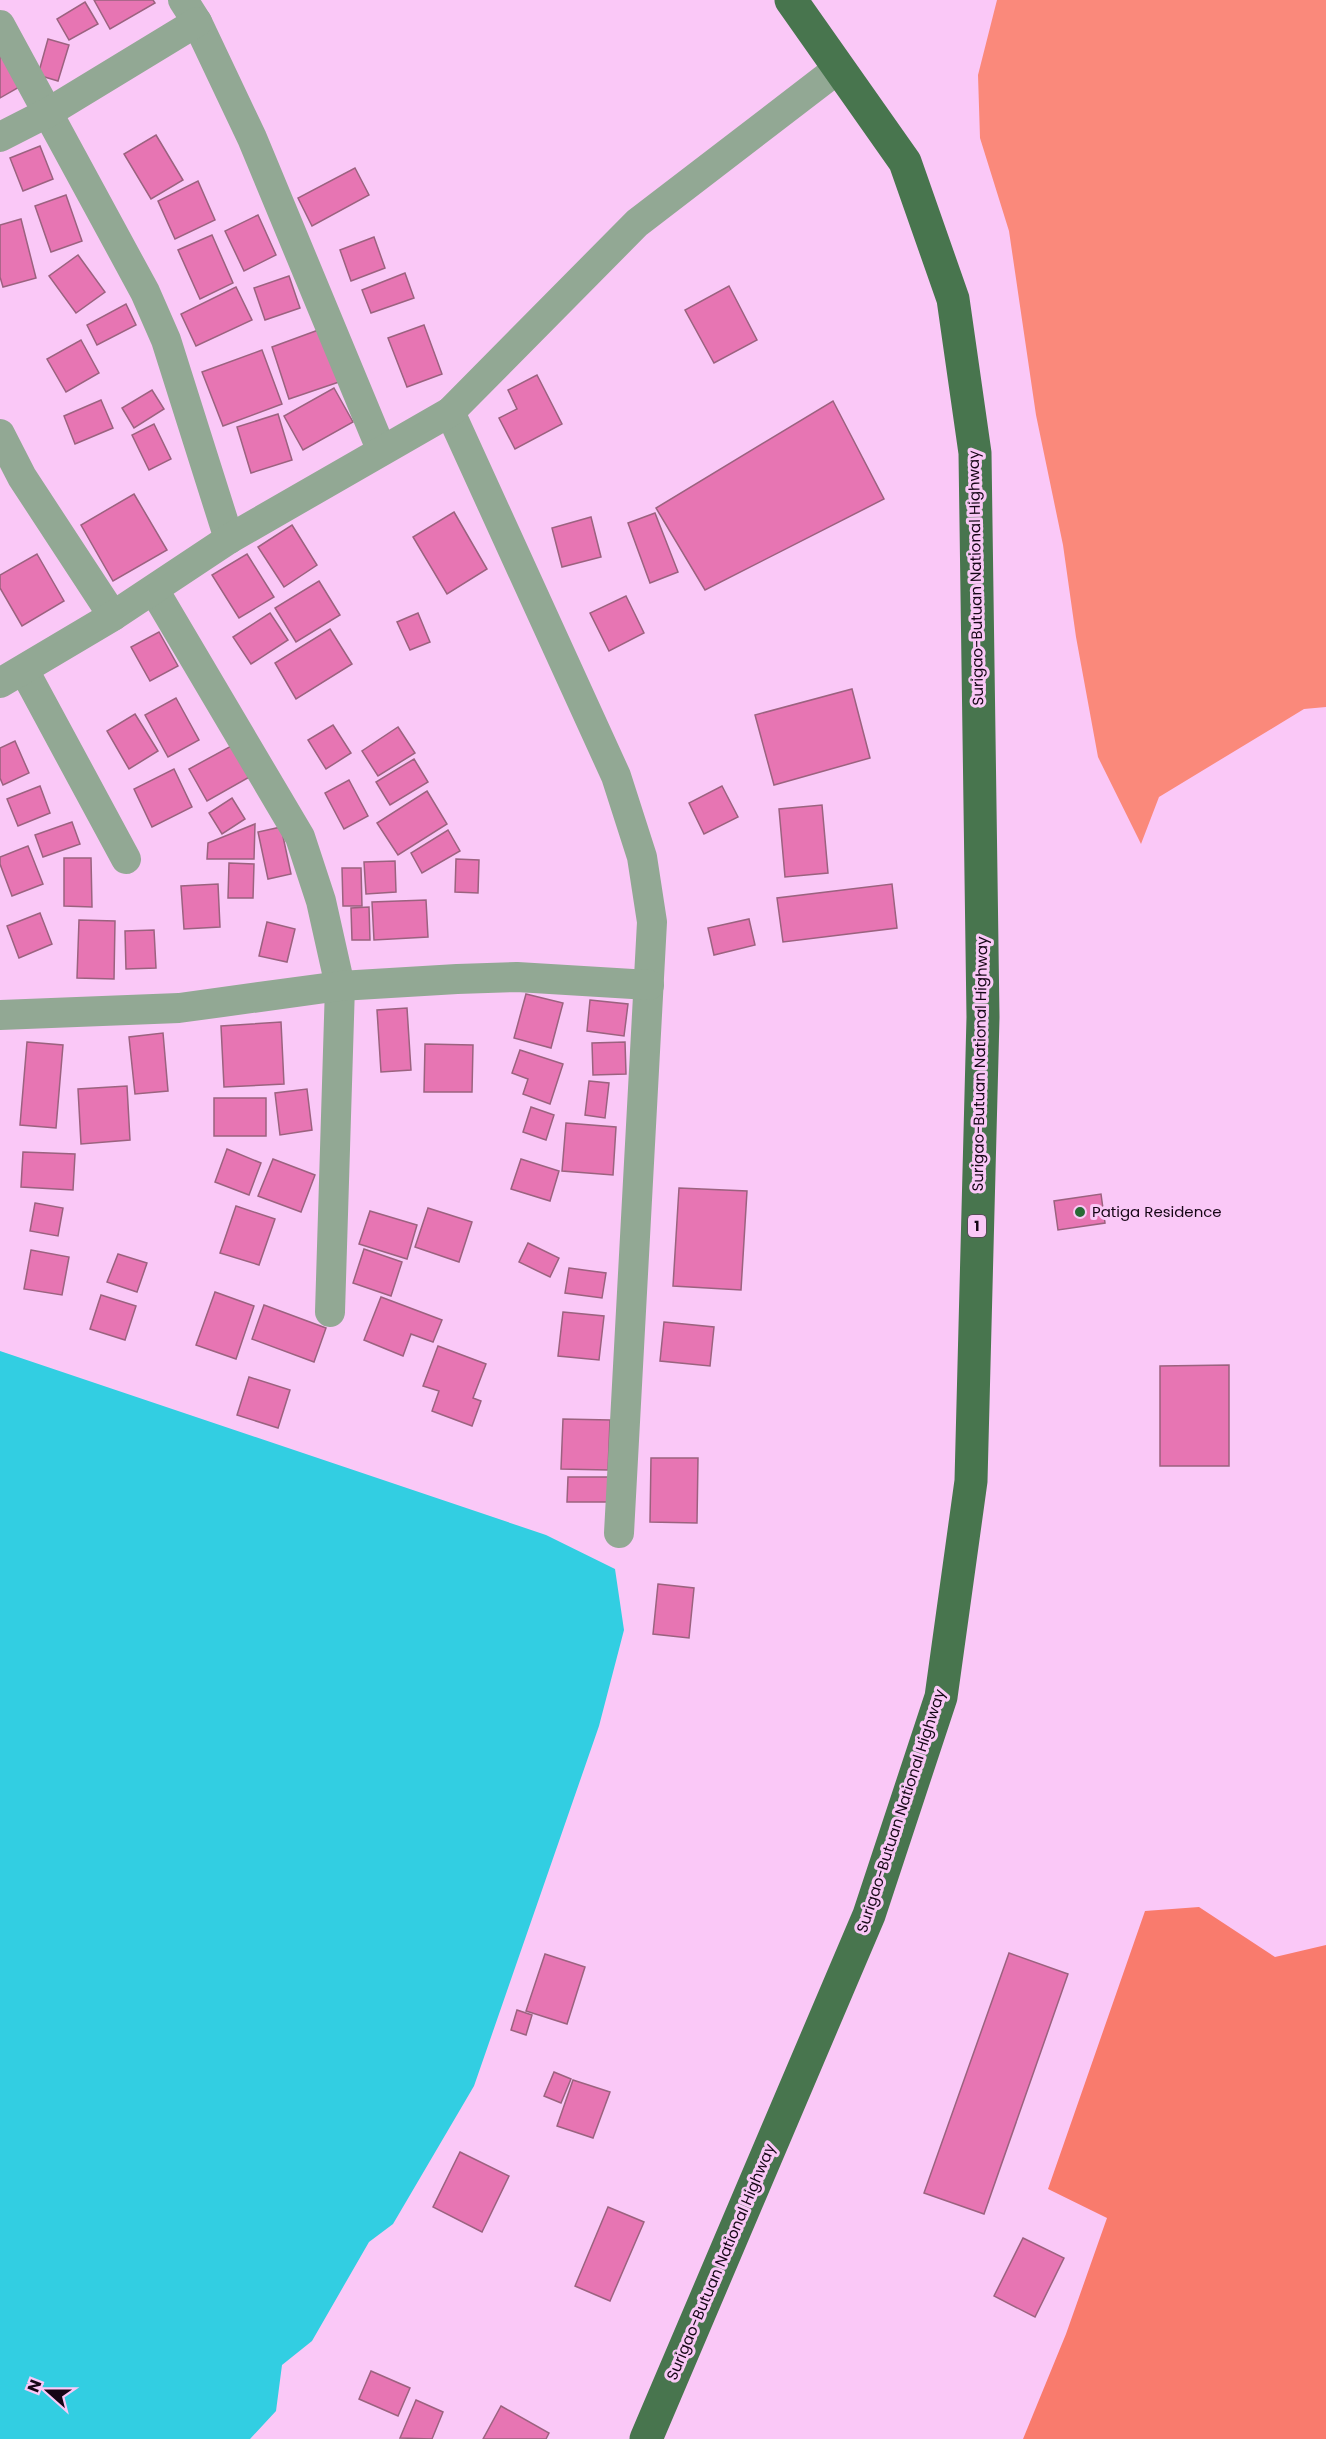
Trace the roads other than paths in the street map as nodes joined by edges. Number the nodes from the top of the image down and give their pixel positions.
1 (791, 0) edge
2 (190, 11) edge
3 (0, 25) edge
4 (839, 68) junction
5 (49, 112) junction
6 (0, 136) edge
7 (450, 412) junction
8 (0, 434) edge
9 (381, 450) junction
10 (229, 539) junction
11 (154, 590) junction
12 (113, 616) junction
13 (12, 676) edge
14 (126, 859) dead end
15 (649, 985) junction
16 (340, 986) junction
17 (0, 1015) edge
18 (330, 1312) dead end
19 (619, 1533) dead end
20 (646, 2439) edge

1 - 4 highway, Surigao-Butuan National Highway / 1
2 - 5 street
2 - 9 street
3 - 5 street
4 - 7 street
4 - 20 highway, Surigao-Butuan National Highway / 1
5 - 6 street
5 - 10 street
7 - 9 street
7 - 15 street
8 - 12 street
9 - 10 street
10 - 11 street
11 - 12 street
11 - 16 street
12 - 13 street
13 - 14 street
15 - 16 street
15 - 19 street
16 - 17 street
16 - 18 street

